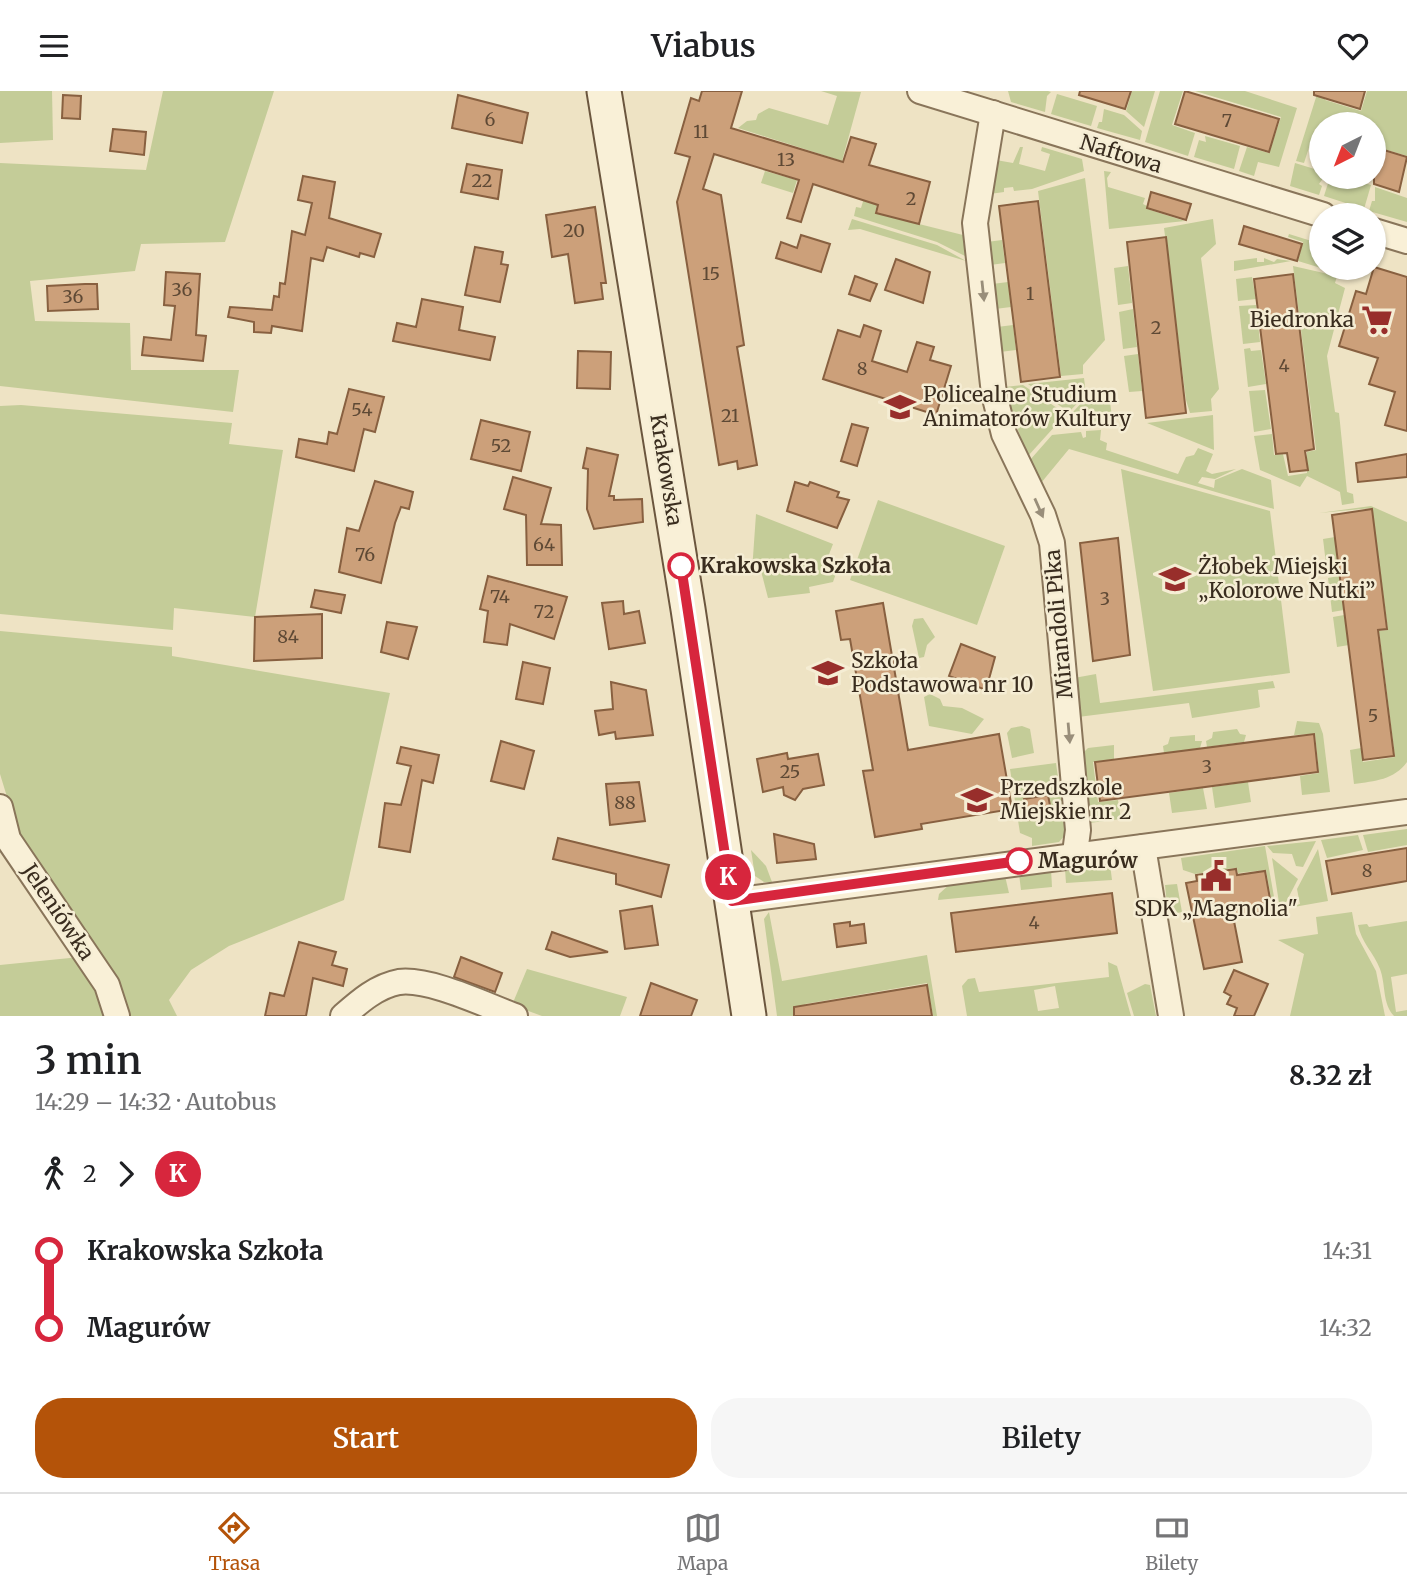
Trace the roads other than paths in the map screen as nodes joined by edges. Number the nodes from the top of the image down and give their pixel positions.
1 (604, 91) edge
2 (920, 91) edge
3 (993, 113) junction
4 (1309, 211) edge
5 (1386, 235) edge
6 (1407, 241) edge
7 (0, 807) edge
8 (1407, 812) edge
9 (1143, 847) junction
10 (1075, 853) junction
11 (732, 901) junction
12 (117, 1016) edge
13 (343, 1016) edge
14 (515, 1016) edge
15 (749, 1016) edge
16 (1171, 1016) edge

1 - 11 main road, Krakowska
2 - 3 street, Naftowa
3 - 4 street, Naftowa
3 -> 10 street, Mirandoli Pika
5 - 6 street
7 - 12 street, Jeleniówka
8 - 9 street
9 - 10 street
9 - 16 street
10 - 11 street
11 - 15 main road, Krakowska
13 - 14 street

